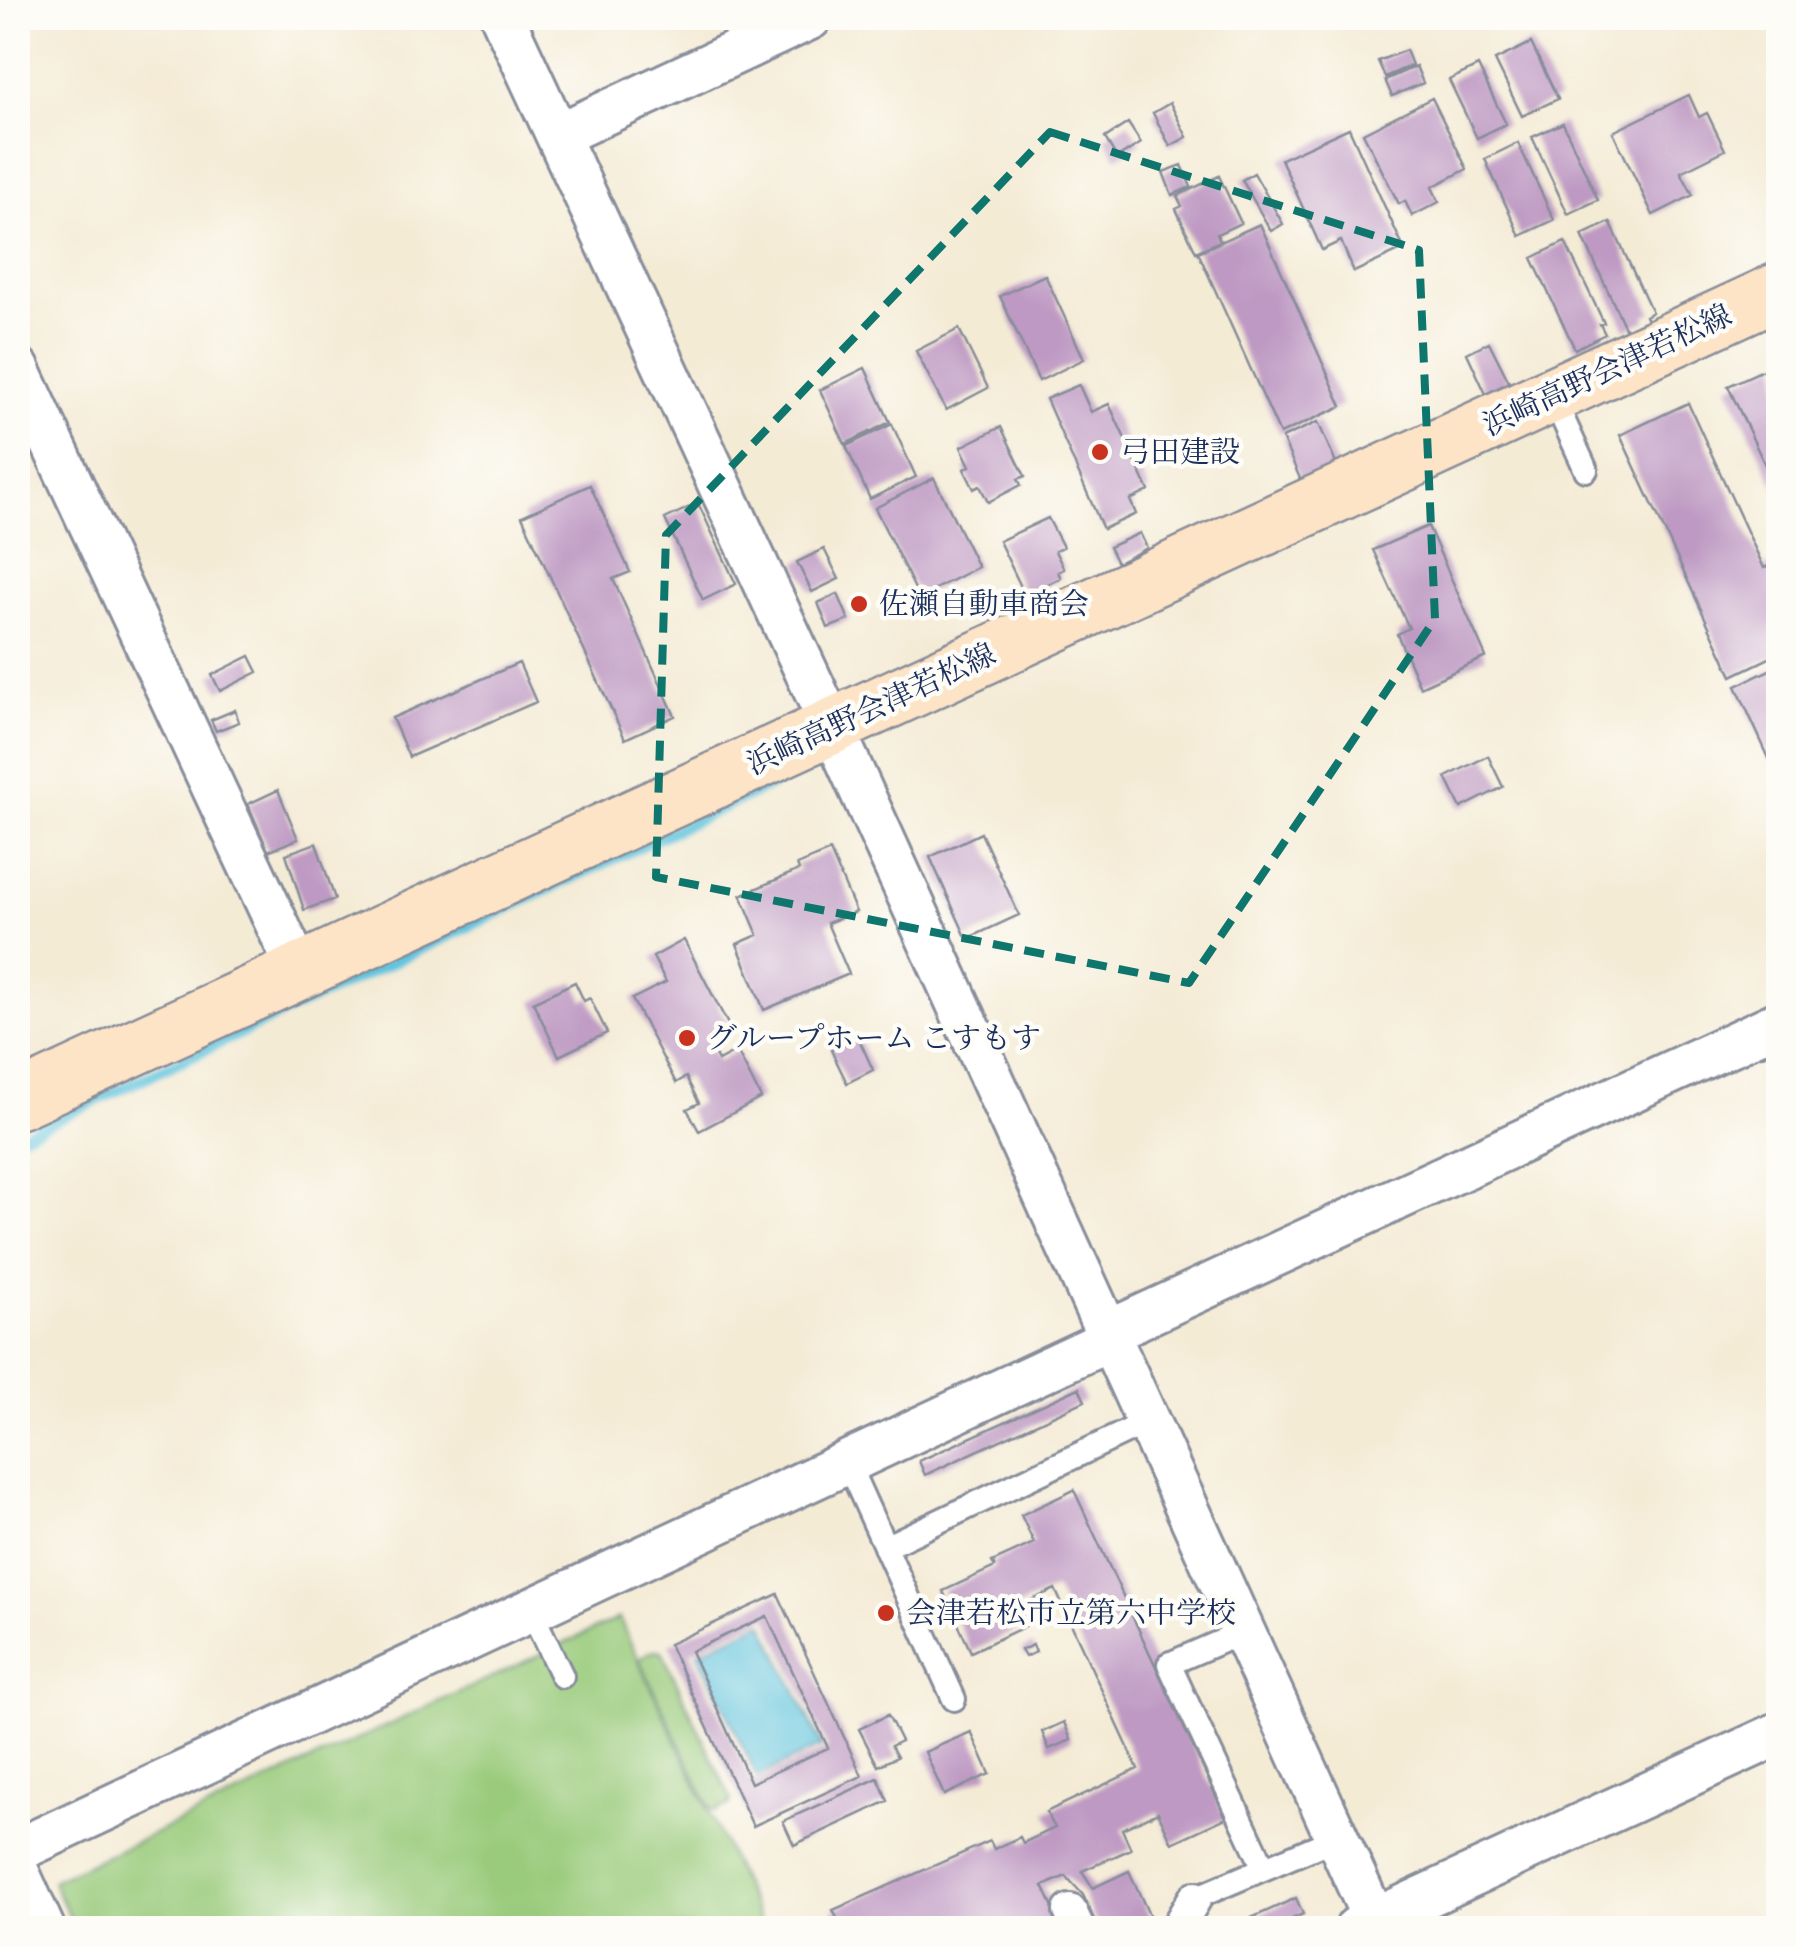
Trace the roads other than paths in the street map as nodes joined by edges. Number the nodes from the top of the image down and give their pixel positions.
1 (503, 18) edge
2 (810, 18) edge
3 (558, 135) junction
4 (1778, 291) edge
5 (18, 369) edge
6 (1552, 395) junction
7 (1586, 470) dead end
8 (841, 747) junction
9 (299, 972) junction
10 (1778, 1022) edge
11 (18, 1100) edge
12 (1108, 1336) junction
13 (1147, 1422) junction
14 (846, 1462) junction
15 (885, 1547) junction
16 (530, 1609) junction
17 (1243, 1632) junction
18 (562, 1676) dead end
19 (954, 1698) dead end
20 (1778, 1734) edge
21 (1336, 1838) junction
22 (18, 1850) edge
23 (1264, 1868) junction
24 (18, 1873) edge
25 (1194, 1898) joint
26 (1370, 1926) edge
27 (44, 1928) edge
28 (1177, 1928) edge

1 - 3 street
2 - 3 street
3 - 8 street
4 - 6 main road, 浜崎高野会津若松線
5 - 9 street
6 - 7 lane
6 - 8 main road, 浜崎高野会津若松線
8 - 9 main road, 浜崎高野会津若松線
8 - 12 street
9 - 11 main road, 浜崎高野会津若松線
10 - 12 street
12 - 13 street
12 - 14 street
13 - 15 lane
13 - 17 street
14 - 15 lane
14 - 16 street
15 - 19 lane
16 - 18 lane
16 - 22 street
17 - 21 street
17 - 23 lane
20 - 26 street
21 - 23 lane
21 - 26 street
23 - 25 lane
24 - 27 street
25 - 28 street

